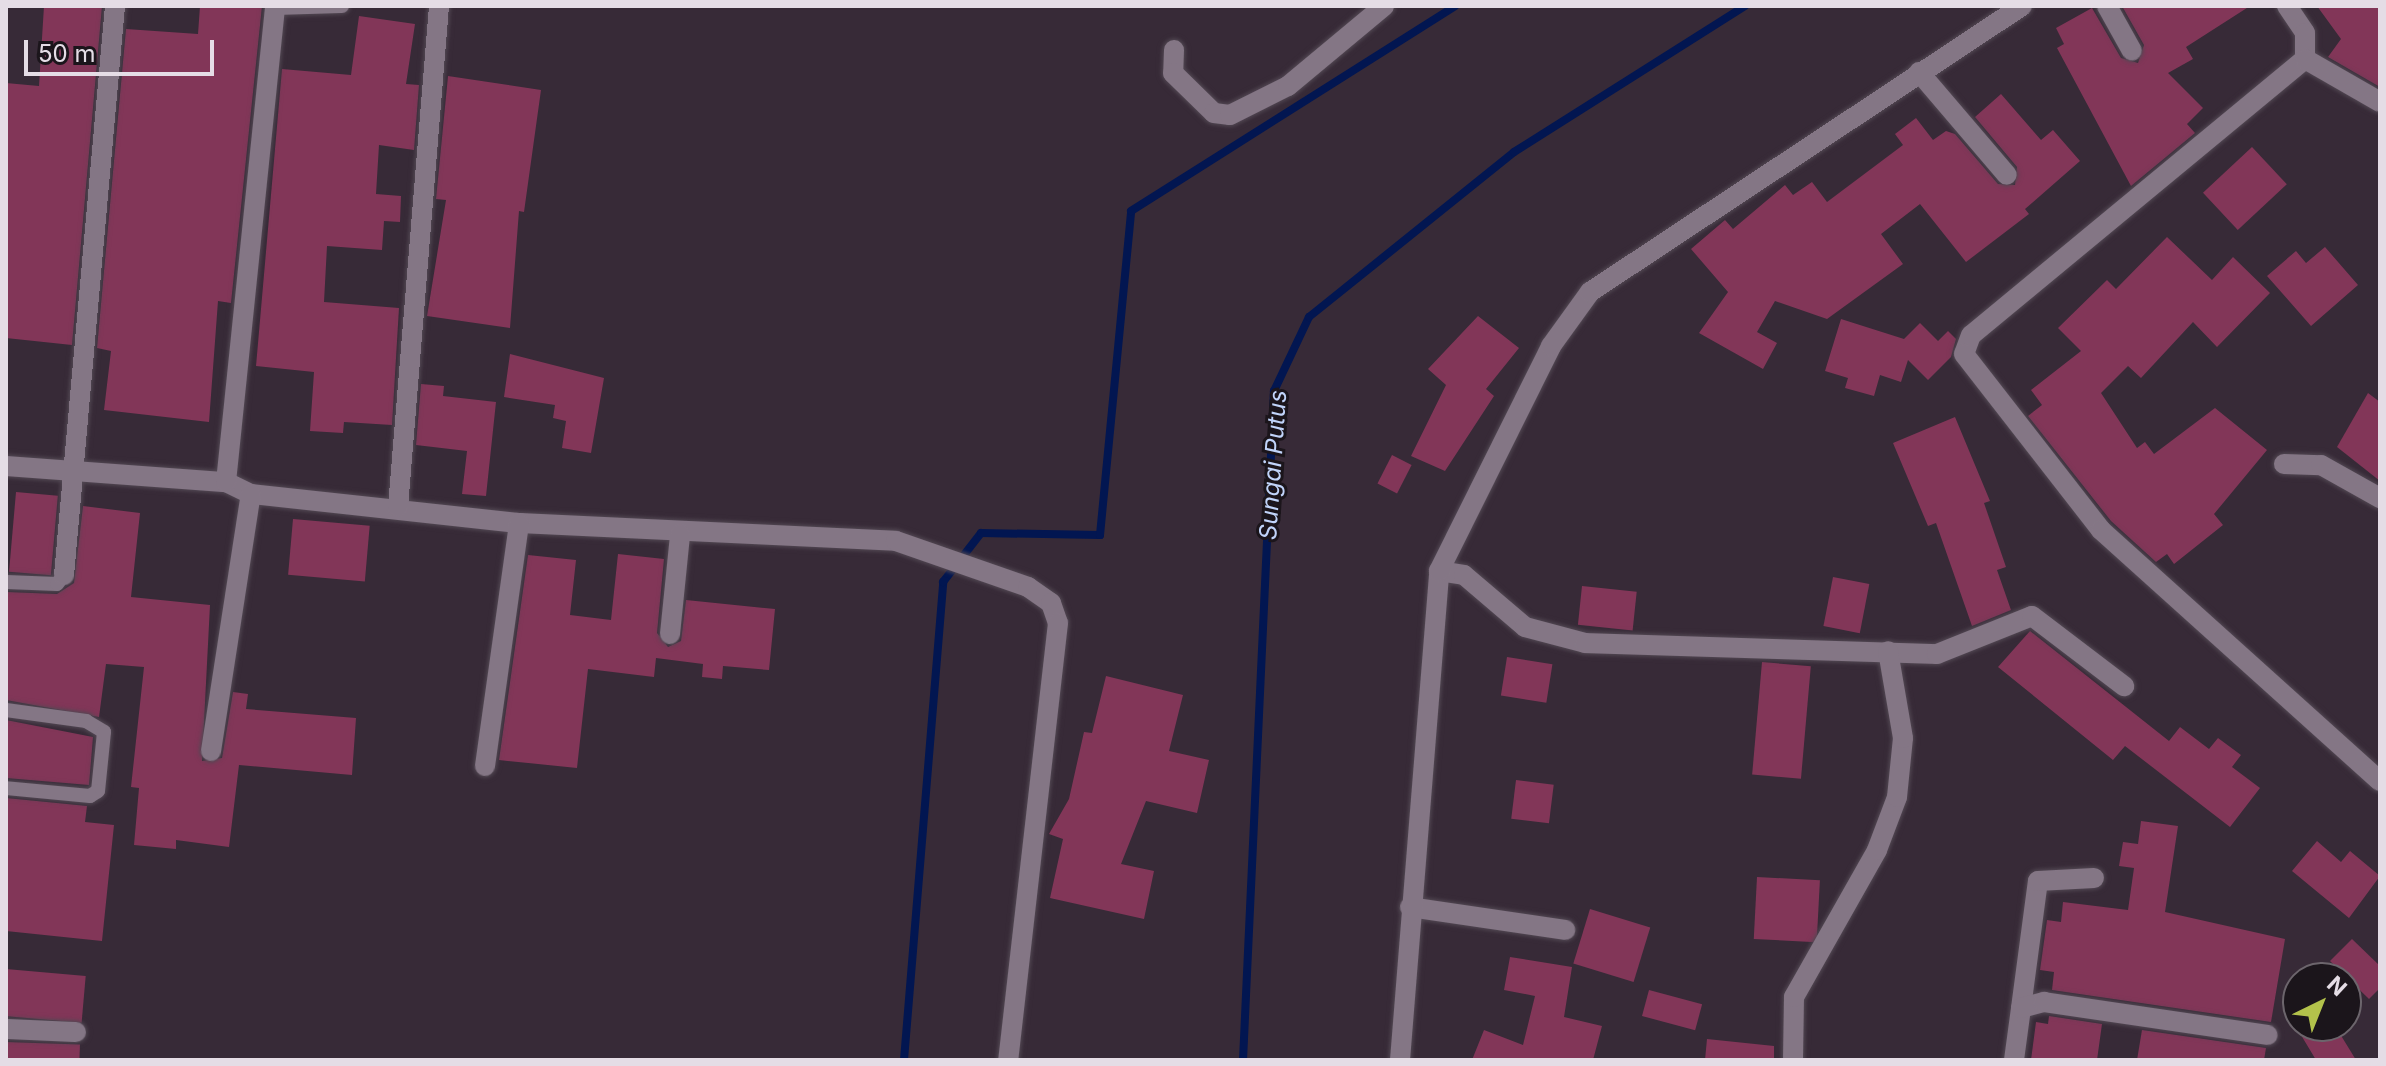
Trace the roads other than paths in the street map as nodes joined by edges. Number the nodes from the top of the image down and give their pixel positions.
1 (115, 6) edge
2 (342, 6) edge
3 (439, 6) edge
4 (1384, 6) edge
5 (2022, 6) edge
6 (2107, 6) edge
7 (2287, 6) edge
8 (274, 7) edge
9 (1174, 50) dead end
10 (2132, 51) dead end
11 (2305, 59) junction
12 (1919, 72) junction
13 (2380, 102) edge
14 (2007, 175) dead end
15 (2284, 464) dead end
16 (6, 471) edge
17 (74, 472) junction
18 (226, 482) junction
19 (251, 494) junction
20 (2380, 498) edge
21 (398, 507) junction
22 (519, 523) junction
23 (680, 535) junction
24 (1439, 571) junction
25 (64, 575) joint
26 (6, 582) edge
27 (670, 634) dead end
28 (1888, 651) junction
29 (2124, 686) dead end
30 (6, 710) edge
31 (211, 751) dead end
32 (485, 766) dead end
33 (2380, 781) edge
34 (6, 788) edge
35 (2094, 878) dead end
36 (1410, 907) junction
37 (1565, 930) dead end
38 (2021, 1008) junction
39 (6, 1029) edge
40 (76, 1032) dead end
41 (2268, 1035) dead end
42 (1008, 1060) edge
43 (1400, 1060) edge
44 (1793, 1060) edge
45 (2014, 1060) edge

1 - 17 street
2 - 8 lane
3 - 21 street
4 - 9 street
5 - 12 street
6 - 10 street
7 - 11 street
8 - 18 street
11 - 13 street
11 - 33 street
12 - 14 street
12 - 24 street
15 - 20 street
16 - 17 street
17 - 18 street
17 - 25 street
18 - 19 street
19 - 21 street
19 - 31 street
21 - 22 street
22 - 23 street
22 - 32 street
23 - 27 street
23 - 42 street
24 - 28 street
24 - 36 street
25 - 26 lane
28 - 29 street
28 - 44 street
30 - 34 lane
35 - 38 street
36 - 37 street
36 - 43 street
38 - 41 street
38 - 45 street
39 - 40 street

